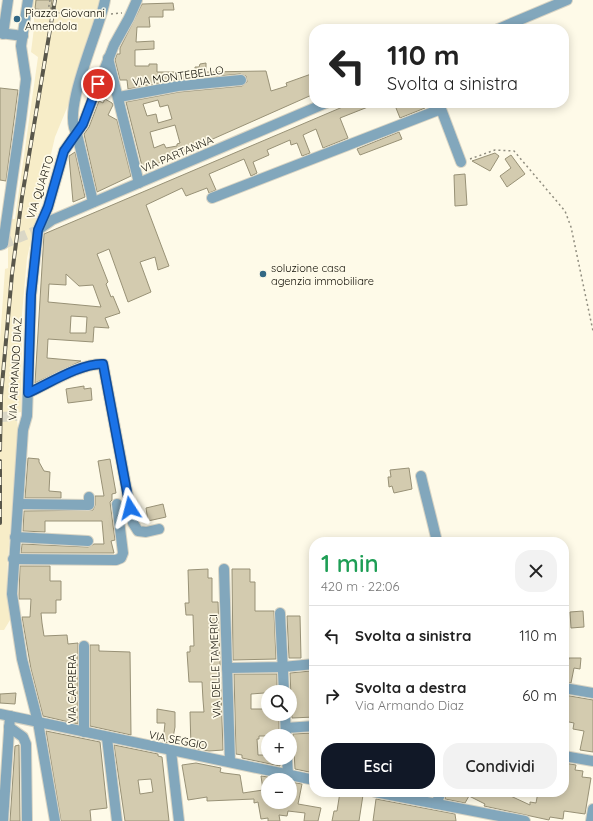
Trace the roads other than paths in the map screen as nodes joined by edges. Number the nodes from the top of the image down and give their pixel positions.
1 (8, 0) edge
2 (28, 0) edge
3 (106, 0) edge
4 (137, 0) edge
5 (567, 0) edge
6 (510, 24) edge
7 (1, 33) edge
8 (23, 36) junction
9 (108, 58) junction
10 (241, 80) dead end
11 (119, 97) junction
12 (314, 108) edge
13 (435, 108) edge
14 (441, 108) edge
15 (76, 134) junction
16 (461, 162) road end
17 (139, 183) junction
18 (212, 198) dead end
19 (93, 202) junction
20 (38, 230) junction
21 (1, 245) edge
22 (28, 393) junction
23 (421, 476) dead end
24 (89, 497) dead end
25 (19, 504) junction
26 (117, 504) dead end
27 (159, 529) dead end
28 (15, 537) junction
29 (436, 537) edge
30 (88, 541) dead end
31 (13, 559) junction
32 (224, 569) dead end
33 (280, 613) dead end
34 (84, 646) dead end
35 (309, 664) edge
36 (282, 667) junction
37 (227, 668) junction
38 (283, 685) edge
39 (569, 689) edge
40 (593, 693) edge
41 (5, 715) edge
42 (38, 722) junction
43 (9, 727) junction
44 (309, 727) edge
45 (297, 730) edge
46 (84, 732) junction
47 (107, 738) junction
48 (171, 751) junction
49 (569, 757) edge
50 (593, 760) edge
51 (230, 762) junction
52 (283, 773) edge
53 (297, 776) edge
54 (309, 779) edge
55 (401, 797) edge
56 (438, 797) edge
57 (436, 804) junction
58 (593, 809) edge
59 (2, 821) edge
60 (27, 821) edge
61 (55, 821) edge
62 (117, 821) edge
63 (179, 821) edge
64 (525, 821) edge
65 (591, 821) edge

1 - 7 street
2 - 8 street
3 - 15 street
4 - 9 street, VIA QUARTO
5 - 6 street
7 - 8 street
8 - 21 street
9 - 11 street, VIA MONTEBELLO
9 - 15 street, VIA QUARTO
10 - 11 street, VIA MONTEBELLO
11 - 17 street, VIA MONTEBELLO
12 - 17 street, VIA PARTANNA
13 - 18 street
14 - 16 street
15 - 19 street
15 - 20 street, VIA QUARTO
17 - 19 street, VIA PARTANNA
19 - 20 street, VIA PARTANNA
20 - 22 street, VIA ARMANDO DIAZ
22 - 25 street, VIA ARMANDO DIAZ
22 - 27 street
23 - 29 street
24 - 25 street
25 - 28 street, VIA ARMANDO DIAZ
26 - 31 street
28 - 30 street
28 - 31 street, VIA ARMANDO DIAZ
31 - 42 street, VIA ARMANDO DIAZ
32 - 37 street, VIA DELLE TAMERICI
33 - 36 street
34 - 46 street, VIA CAPRERA
35 - 36 street
36 - 37 street
36 - 38 street
37 - 51 street, VIA DELLE TAMERICI
39 - 40 street
41 - 42 street, VIA SEGGIO
41 - 43 street
42 - 46 street, VIA SEGGIO
42 - 61 street, VIA ARMANDO DIAZ
43 - 59 street
43 - 60 street
44 - 45 street
46 - 47 street, VIA SEGGIO
47 - 48 street, VIA SEGGIO
47 - 62 street
48 - 51 street, VIA SEGGIO
48 - 63 street
49 - 50 street
51 - 52 street, VIA SEGGIO
53 - 54 street, VIA SEGGIO
55 - 57 street
56 - 57 street
57 - 64 street
58 - 65 street

